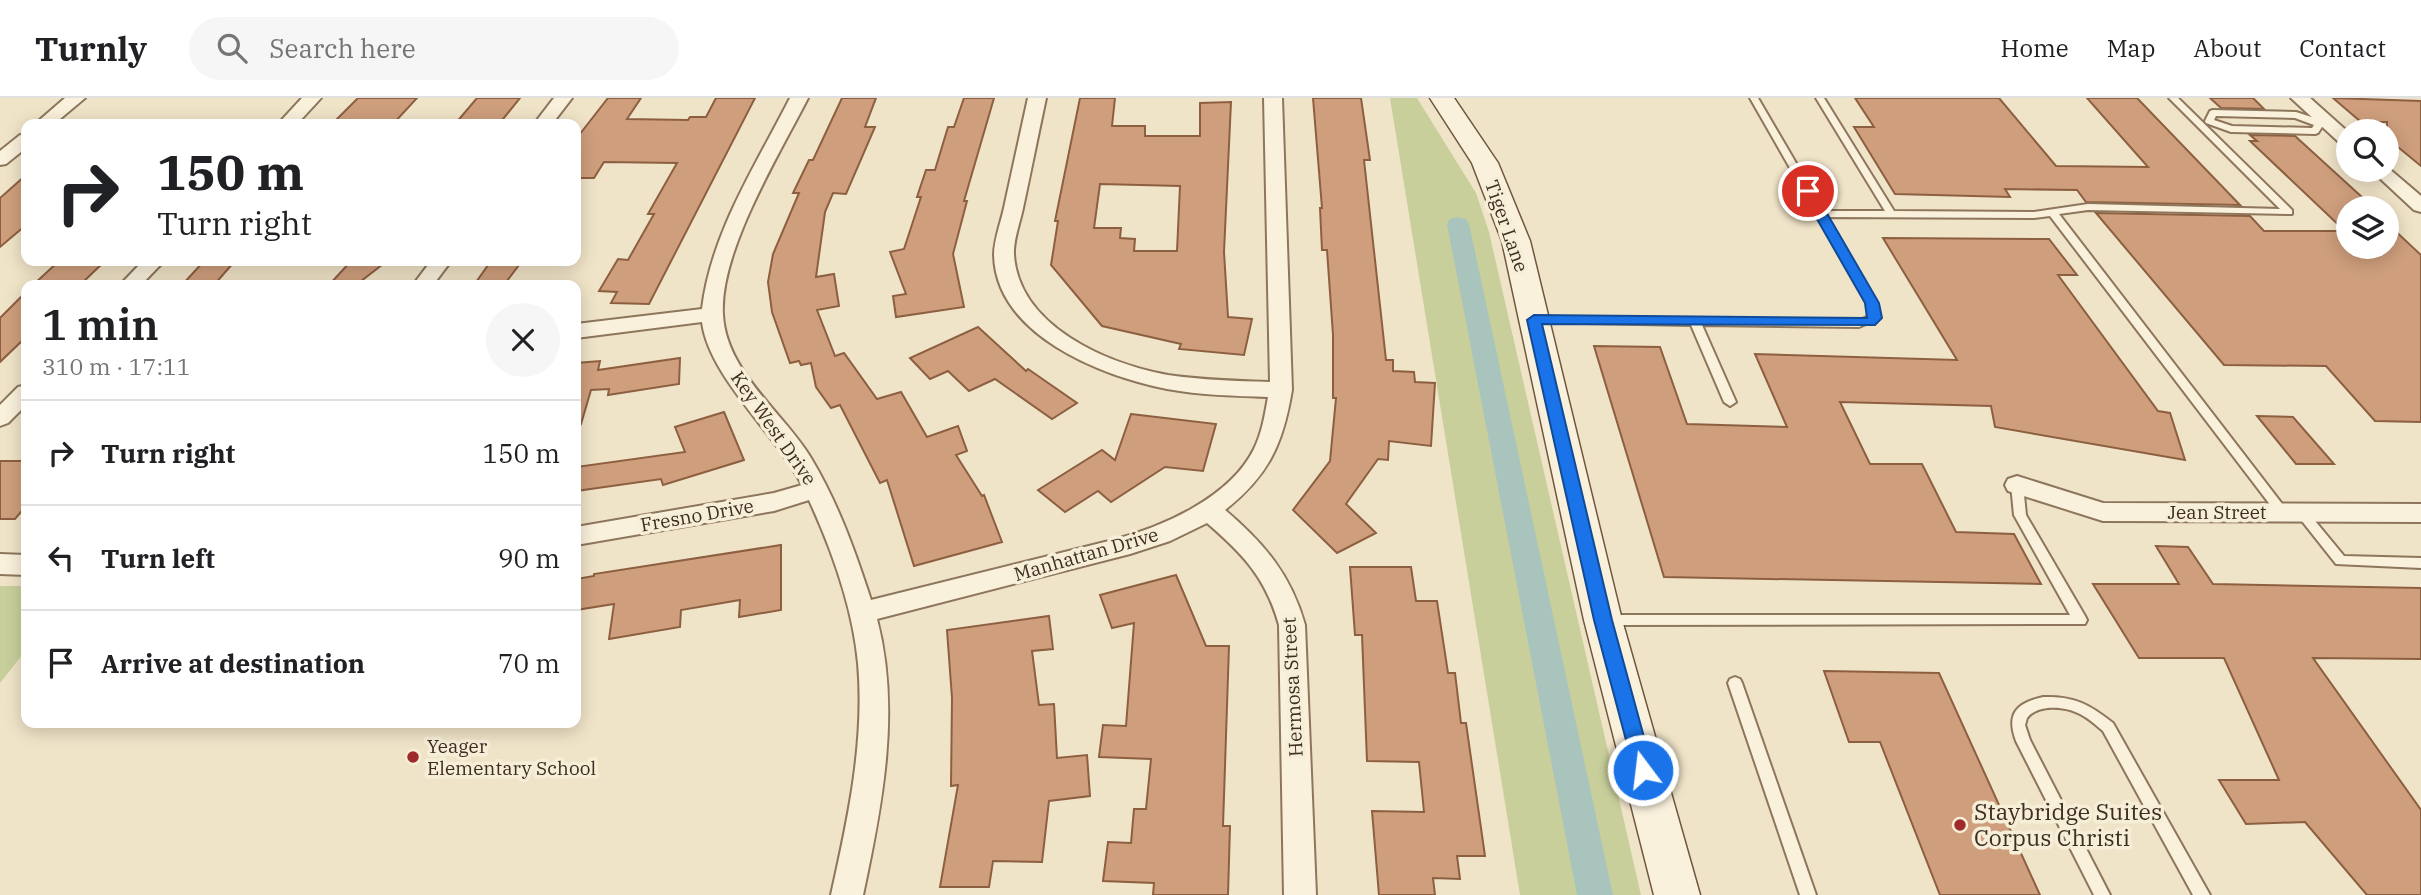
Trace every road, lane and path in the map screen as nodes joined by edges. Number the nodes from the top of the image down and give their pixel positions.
1 (76, 98) edge
2 (312, 98) edge
3 (563, 98) edge
4 (799, 98) edge
5 (1037, 98) edge
6 (1273, 98) edge
7 (1442, 98) edge
8 (1754, 98) edge
9 (1820, 98) edge
10 (2173, 98) edge
11 (2300, 98) edge
12 (50, 119) edge
13 (291, 119) edge
14 (547, 119) edge
15 (2196, 121) junction
16 (2209, 121) junction
17 (2324, 124) junction
18 (2336, 132) edge
19 (21, 143) edge
20 (0, 160) edge
21 (2394, 182) edge
22 (2421, 206) edge
23 (2052, 212) junction
24 (1821, 214) junction
25 (1891, 214) junction
26 (149, 266) edge
27 (135, 280) edge
28 (711, 314) junction
29 (1534, 320) junction
30 (1695, 321) junction
31 (581, 330) edge
32 (1281, 390) junction
33 (21, 396) edge
34 (1730, 402) dead end
35 (0, 418) edge
36 (2017, 485) joint
37 (817, 489) junction
38 (1209, 510) junction
39 (2292, 512) junction
40 (2421, 513) edge
41 (581, 535) edge
42 (2421, 563) edge
43 (0, 564) edge
44 (21, 565) edge
45 (861, 613) junction
46 (1603, 620) junction
47 (1735, 683) dead end
48 (847, 895) edge
49 (1300, 895) edge
50 (1676, 895) edge
51 (1808, 895) edge
52 (2102, 895) edge
53 (2202, 895) edge

1 - 12 street
2 - 13 street
3 - 14 street
4 - 28 street, Key West Drive
5 - 32 street
6 - 32 street, Manhattan Drive
7 - 29 street, Tiger Lane
8 - 24 lane
9 - 25 lane
10 - 15 lane
11 - 17 street
15 - 16 lane
15 - 23 lane
16 - 17 lane
16 - 17 lane
17 - 18 street
19 - 20 street
21 - 22 street
23 - 25 lane
23 - 39 lane
24 - 25 lane
24 - 30 lane
26 - 27 street
28 - 31 street
28 - 37 street, Key West Drive
29 - 30 lane
29 - 46 street, Tiger Lane
30 - 34 lane
32 - 38 street, Manhattan Drive
33 - 35 street
36 - 39 street, Jean Street
36 - 46 lane
37 - 41 street, Fresno Drive
37 - 45 street, Key West Drive
38 - 45 street, Manhattan Drive
38 - 49 street, Hermosa Street
39 - 40 street, Jean Street
39 - 42 lane
43 - 44 street
45 - 48 street, Key West Drive
46 - 50 street, Tiger Lane
47 - 51 lane
52 - 53 lane

